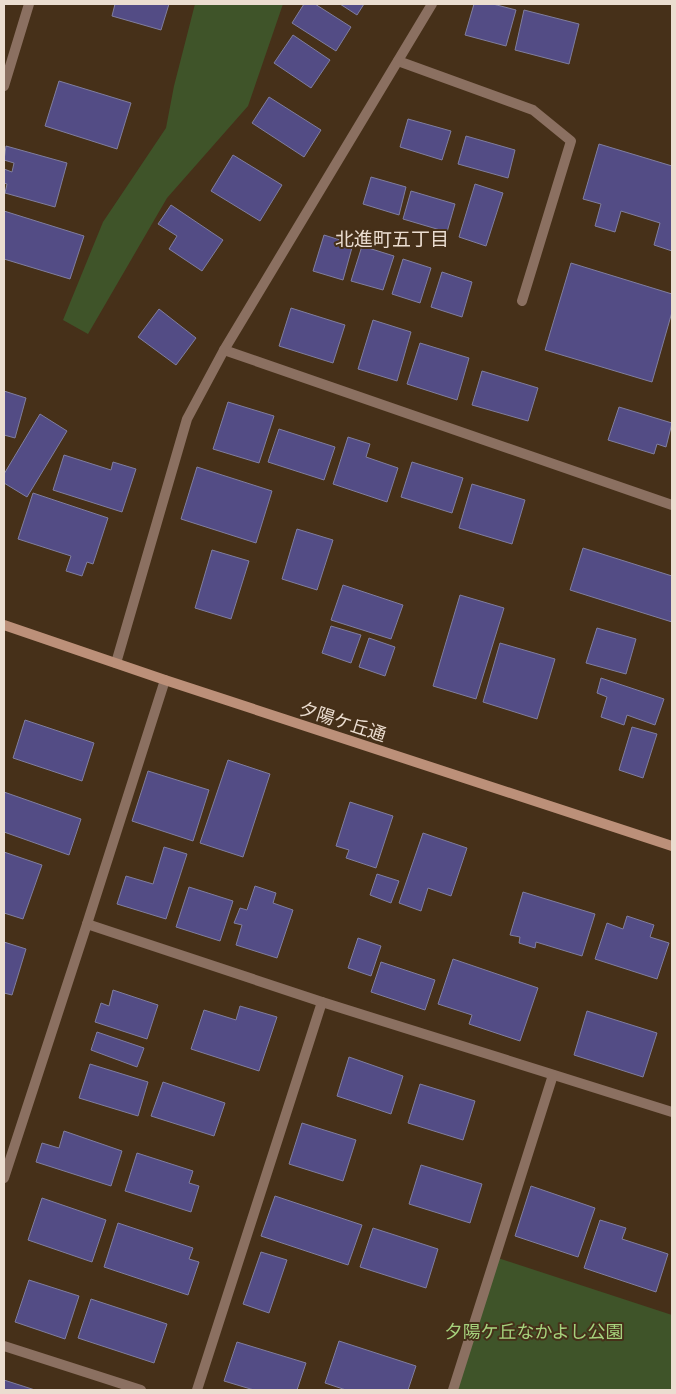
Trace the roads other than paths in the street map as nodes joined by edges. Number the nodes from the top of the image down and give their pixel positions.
1 (28, 4) edge
2 (432, 4) edge
3 (398, 61) junction
4 (4, 86) edge
5 (522, 301) dead end
6 (224, 350) junction
7 (672, 506) edge
8 (4, 625) edge
9 (116, 663) junction
10 (165, 680) junction
11 (672, 846) edge
12 (87, 924) junction
13 (322, 1002) junction
14 (553, 1075) junction
15 (672, 1112) edge
16 (4, 1178) edge
17 (4, 1346) edge
18 (141, 1390) edge
19 (197, 1390) edge
20 (452, 1390) edge

1 - 4 street
2 - 3 street
3 - 5 street
3 - 6 street
6 - 7 street
6 - 9 street
8 - 9 street, 夕陽ケ丘通
9 - 10 street, 夕陽ケ丘通
10 - 11 street, 夕陽ケ丘通
10 - 12 street
12 - 13 street
12 - 16 street
13 - 14 street
13 - 19 street
14 - 15 street
14 - 20 street
17 - 18 street

